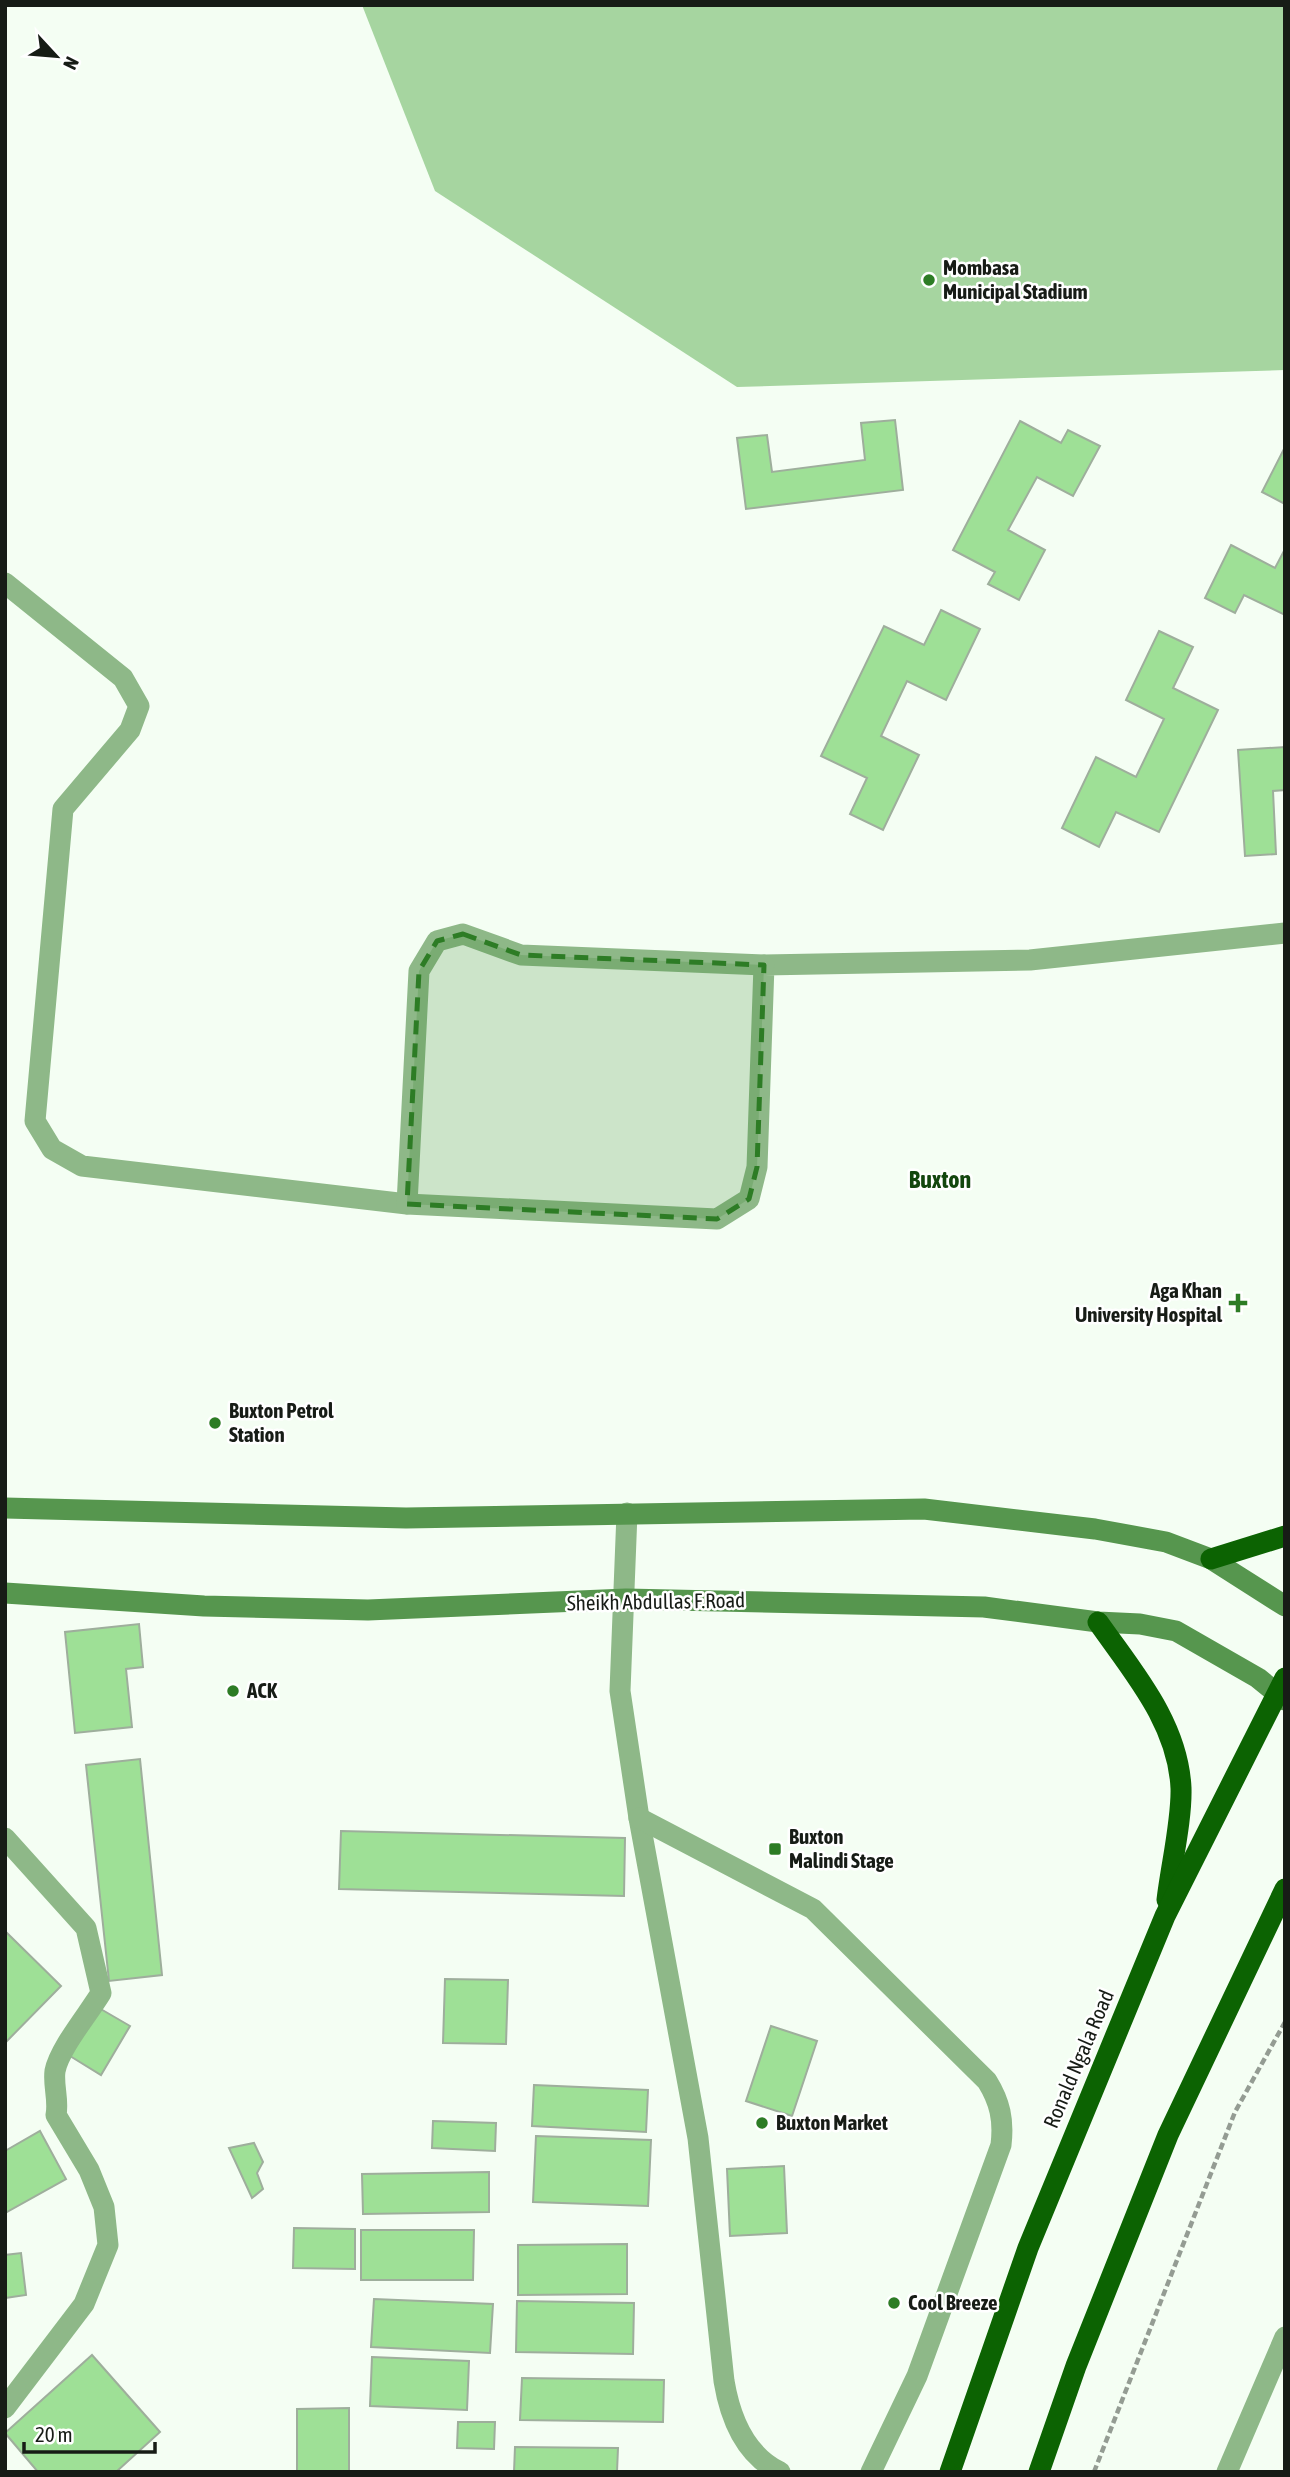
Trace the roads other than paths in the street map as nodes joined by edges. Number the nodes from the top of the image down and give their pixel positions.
1 (5, 583) edge
2 (1285, 933) edge
3 (764, 965) junction
4 (407, 1204) junction
5 (5, 1508) edge
6 (627, 1513) junction
7 (1285, 1536) edge
8 (1211, 1559) junction
9 (5, 1593) edge
10 (626, 1599) junction
11 (1285, 1606) edge
12 (1098, 1622) junction
13 (1282, 1690) edge
14 (639, 1818) junction
15 (5, 1838) edge
16 (1285, 1888) edge
17 (1166, 1916) junction
18 (1285, 2337) edge
19 (5, 2408) edge
20 (780, 2472) edge
21 (871, 2472) edge
22 (950, 2472) edge
23 (1039, 2472) edge
24 (1227, 2472) edge

1 - 4 street
2 - 3 street
3 - 4 street
3 - 4 street
5 - 6 main road
6 - 8 main road
6 - 10 street
7 - 8 highway
8 - 11 main road
9 - 10 main road, Sheikh Abdullas F.Road
10 - 12 main road, Sheikh Abdullas F.Road
10 - 14 street
12 - 13 main road, Sheikh Abdullas F.Road
12 - 17 highway
13 - 17 highway, Ronald Ngala Road
14 - 20 street
14 - 21 street
15 - 19 street
16 - 23 highway
17 - 22 highway, Ronald Ngala Road
18 - 24 street

